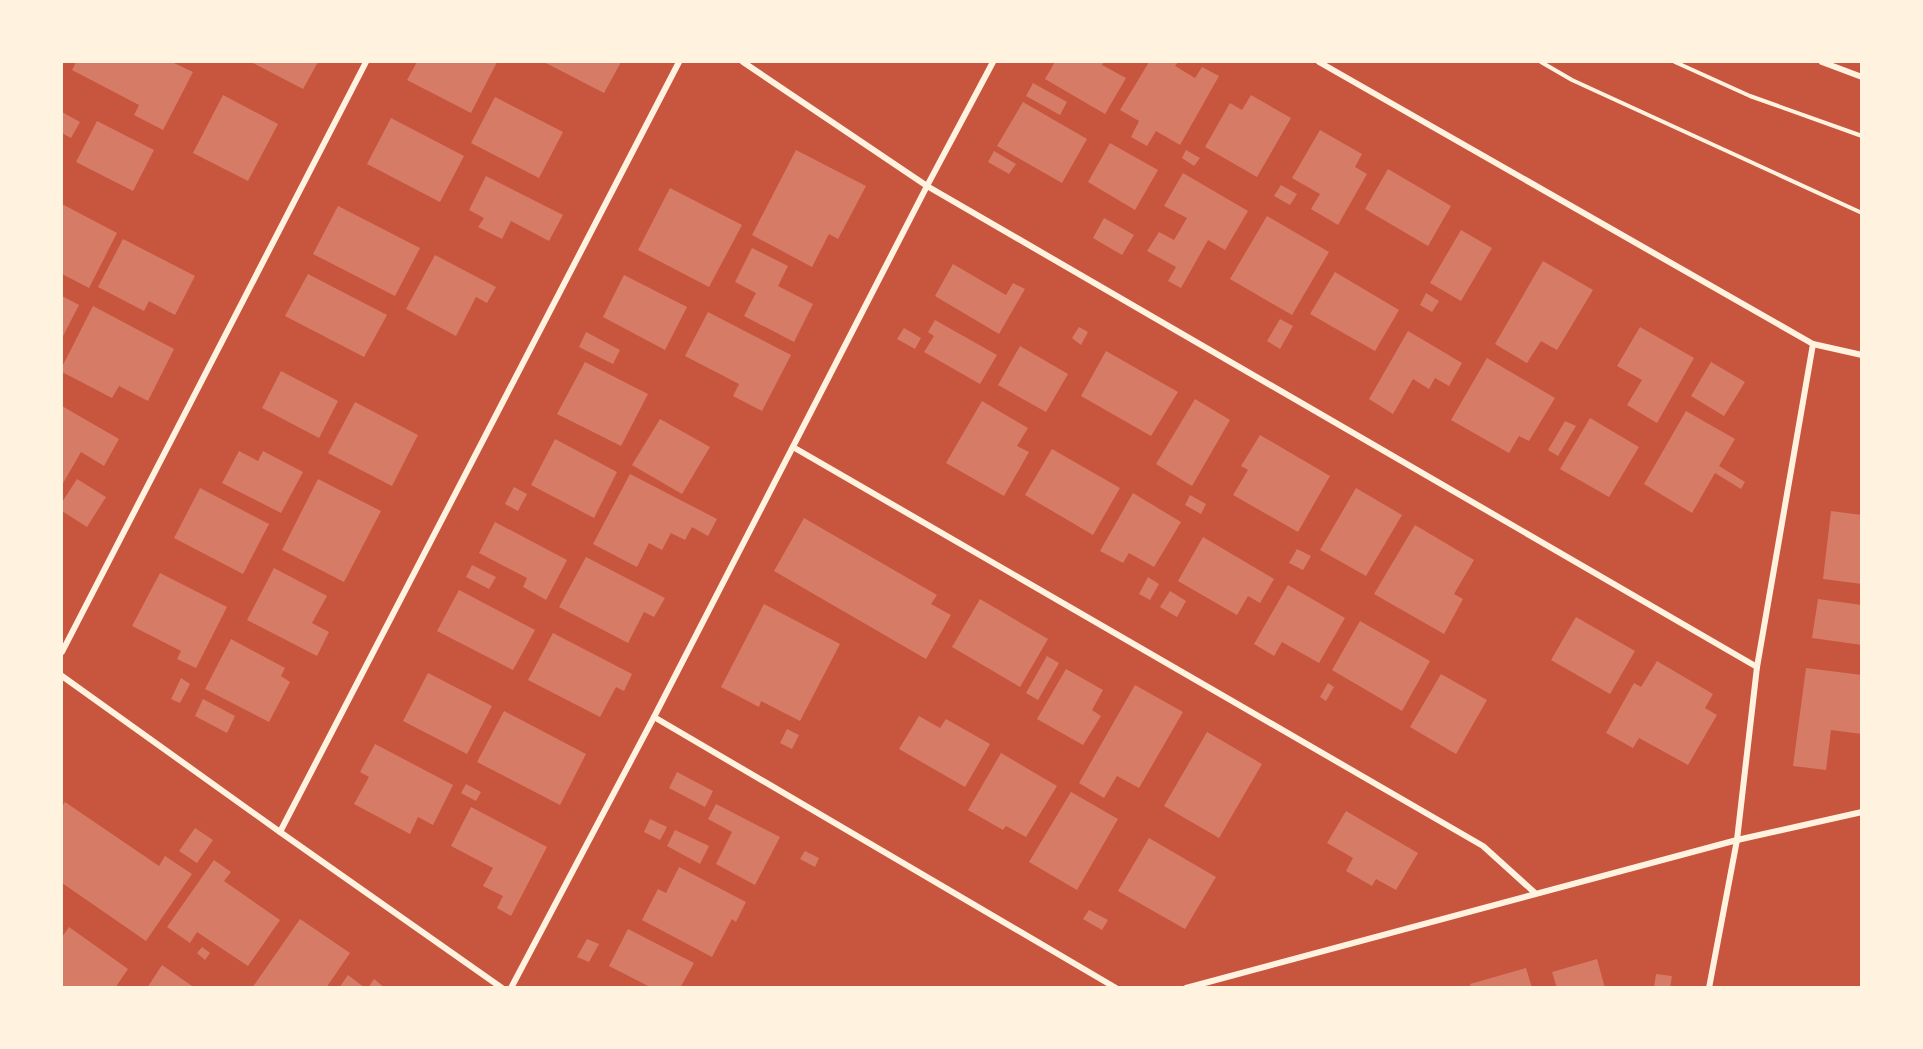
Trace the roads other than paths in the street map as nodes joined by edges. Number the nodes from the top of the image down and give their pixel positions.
1 (366, 62) edge
2 (679, 62) edge
3 (743, 62) edge
4 (993, 62) edge
5 (1319, 62) edge
6 (1822, 62) edge
7 (1862, 77) edge
8 (927, 186) junction
9 (1813, 344) junction
10 (1862, 355) edge
11 (793, 447) junction
12 (62, 652) edge
13 (1757, 667) junction
14 (62, 676) edge
15 (654, 717) junction
16 (1862, 812) edge
17 (280, 832) junction
18 (1737, 840) junction
19 (1536, 893) junction
20 (502, 987) edge
21 (511, 987) edge
22 (1116, 987) edge
23 (1186, 987) edge
24 (1709, 987) edge

1 - 12 street
2 - 17 street
3 - 8 street
4 - 8 street
5 - 9 street
6 - 7 street
8 - 11 street
8 - 13 street
9 - 10 street
9 - 13 street
11 - 15 street
11 - 19 street
13 - 18 street
14 - 17 street
15 - 21 street
15 - 22 street
16 - 18 street
17 - 20 street
18 - 19 street
18 - 24 street
19 - 23 street

